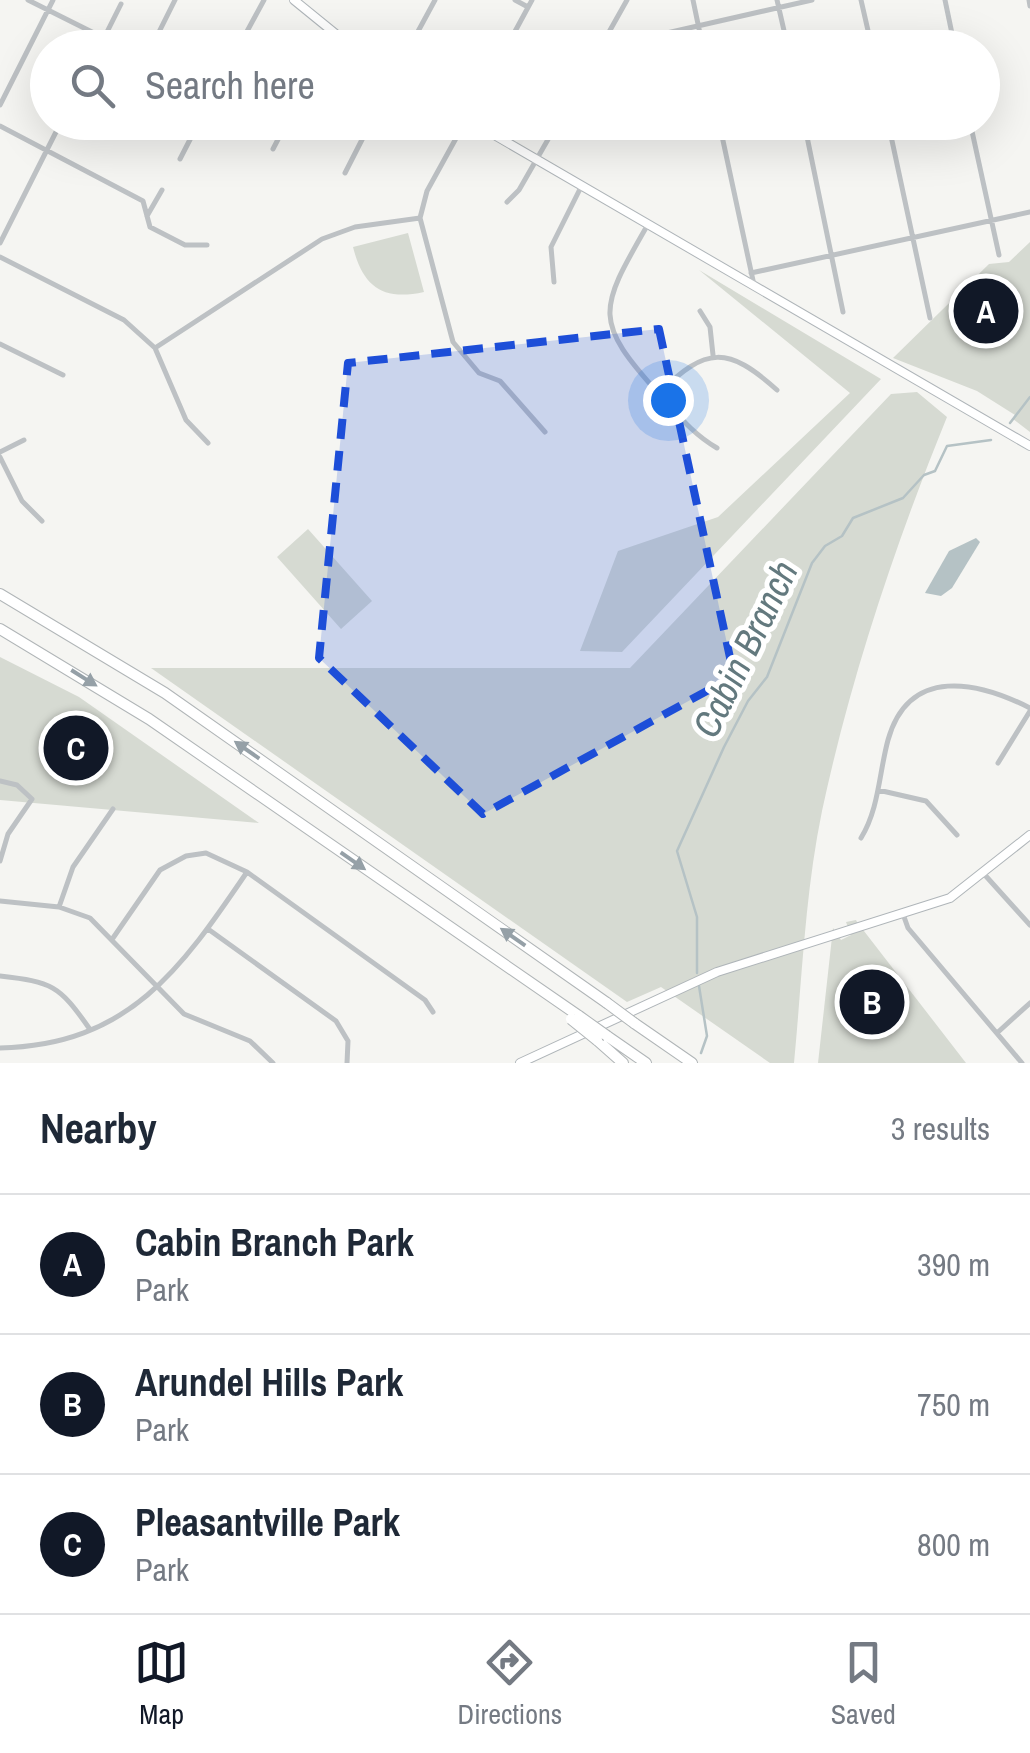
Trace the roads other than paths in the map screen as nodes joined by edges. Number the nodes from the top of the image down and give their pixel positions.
1 (28, 0) edge
2 (54, 0) edge
3 (175, 0) edge
4 (264, 0) edge
5 (294, 0) edge
6 (436, 0) edge
7 (515, 0) edge
8 (532, 0) edge
9 (627, 0) edge
10 (693, 0) edge
11 (812, 0) edge
12 (862, 0) edge
13 (944, 0) edge
14 (122, 4) dead end
15 (778, 4) edge
16 (528, 7) junction
17 (48, 10) junction
18 (698, 25) junction
19 (38, 30) edge
20 (88, 30) edge
21 (108, 30) edge
22 (159, 30) edge
23 (248, 30) edge
24 (330, 30) edge
25 (420, 30) edge
26 (516, 30) edge
27 (610, 30) edge
28 (677, 30) edge
29 (699, 30) edge
30 (784, 30) edge
31 (868, 30) edge
32 (950, 30) edge
33 (30, 46) edge
34 (0, 105) edge
35 (0, 126) edge
36 (52, 140) edge
37 (190, 140) edge
38 (278, 140) edge
39 (362, 140) edge
40 (455, 140) edge
41 (502, 140) edge
42 (548, 140) edge
43 (723, 140) edge
44 (808, 140) edge
45 (892, 140) edge
46 (974, 140) edge
47 (274, 149) dead end
48 (47, 150) junction
49 (180, 158) dead end
50 (536, 161) junction
51 (346, 174) dead end
52 (581, 187) junction
53 (162, 190) dead end
54 (507, 202) dead end
55 (1030, 212) edge
56 (147, 216) junction
57 (420, 218) junction
58 (993, 219) junction
59 (647, 226) junction
60 (913, 237) junction
61 (0, 243) edge
62 (206, 245) dead end
63 (833, 254) junction
64 (999, 254) dead end
65 (0, 257) edge
66 (752, 273) junction
67 (554, 282) dead end
68 (754, 284) junction
69 (700, 311) dead end
70 (843, 312) dead end
71 (930, 318) dead end
72 (0, 344) edge
73 (155, 348) junction
74 (714, 355) junction
75 (62, 375) dead end
76 (777, 390) dead end
77 (658, 393) junction
78 (545, 432) dead end
79 (24, 440) dead end
80 (208, 443) dead end
81 (1030, 446) edge
82 (717, 448) dead end
83 (0, 455) edge
84 (42, 521) dead end
85 (0, 594) edge
86 (0, 629) edge
87 (1030, 710) edge
88 (998, 763) dead end
89 (0, 781) edge
90 (878, 790) junction
91 (113, 810) dead end
92 (956, 835) dead end
93 (1030, 835) edge
94 (861, 838) dead end
95 (0, 861) edge
96 (247, 872) junction
97 (984, 874) junction
98 (0, 901) edge
99 (59, 907) junction
100 (903, 914) junction
101 (1030, 924) edge
102 (208, 929) junction
103 (114, 938) junction
104 (0, 976) edge
105 (158, 990) junction
106 (1030, 1003) edge
107 (433, 1012) dead end
108 (89, 1028) junction
109 (997, 1033) junction
110 (602, 1038) junction
111 (0, 1048) edge
112 (273, 1063) edge
113 (347, 1063) edge
114 (520, 1063) edge
115 (622, 1063) edge
116 (646, 1063) edge
117 (692, 1063) edge
118 (1022, 1063) edge

1 - 17 street
2 - 17 street
3 - 22 street
4 - 23 street
5 - 24 main road
6 - 25 street
7 - 16 street
8 - 16 street
9 - 27 street
10 - 18 street
11 - 15 street
12 - 31 street
13 - 32 street
14 - 21 street
15 - 18 street
15 - 30 street
16 - 26 street
17 - 19 street
17 - 20 street
18 - 28 street
18 - 29 street
33 - 34 street
35 - 48 street
36 - 48 street
37 - 49 street
38 - 47 street
39 - 51 street
40 - 57 street
41 - 50 main road
42 - 50 street
43 - 66 street
44 - 63 street
45 - 60 street
46 - 58 street
48 - 56 street
48 - 61 street
50 - 52 main road
50 - 54 street
52 - 59 main road
52 - 67 street
53 - 56 street
55 - 58 street
56 - 62 street
57 - 73 street
57 - 78 street
58 - 60 street
58 - 64 street
59 - 68 main road
59 - 77 street
60 - 63 street
60 - 71 street
63 - 66 street
63 - 70 street
65 - 73 street
66 - 68 street
68 - 81 main road
69 - 74 street
72 - 75 street
73 - 80 street
74 - 76 street
74 - 77 street
77 - 82 street
79 - 83 street
83 - 84 street
117 -> 85 highway, bridge
86 -> 110 highway, bridge
87 - 88 street
87 - 90 street
89 - 95 street
90 - 92 street
90 - 94 street
91 - 99 street
93 - 97 main road
96 - 102 street
96 - 103 street
96 - 107 street
97 - 100 main road
97 - 101 street
98 - 99 street
99 - 103 street
100 - 109 street
100 - 114 main road
102 - 105 street
102 - 113 street
103 - 105 street
104 - 108 street
105 - 108 street
105 - 112 street
106 - 109 street
108 - 111 street
109 - 118 street
110 - 115 highway
110 - 116 highway

